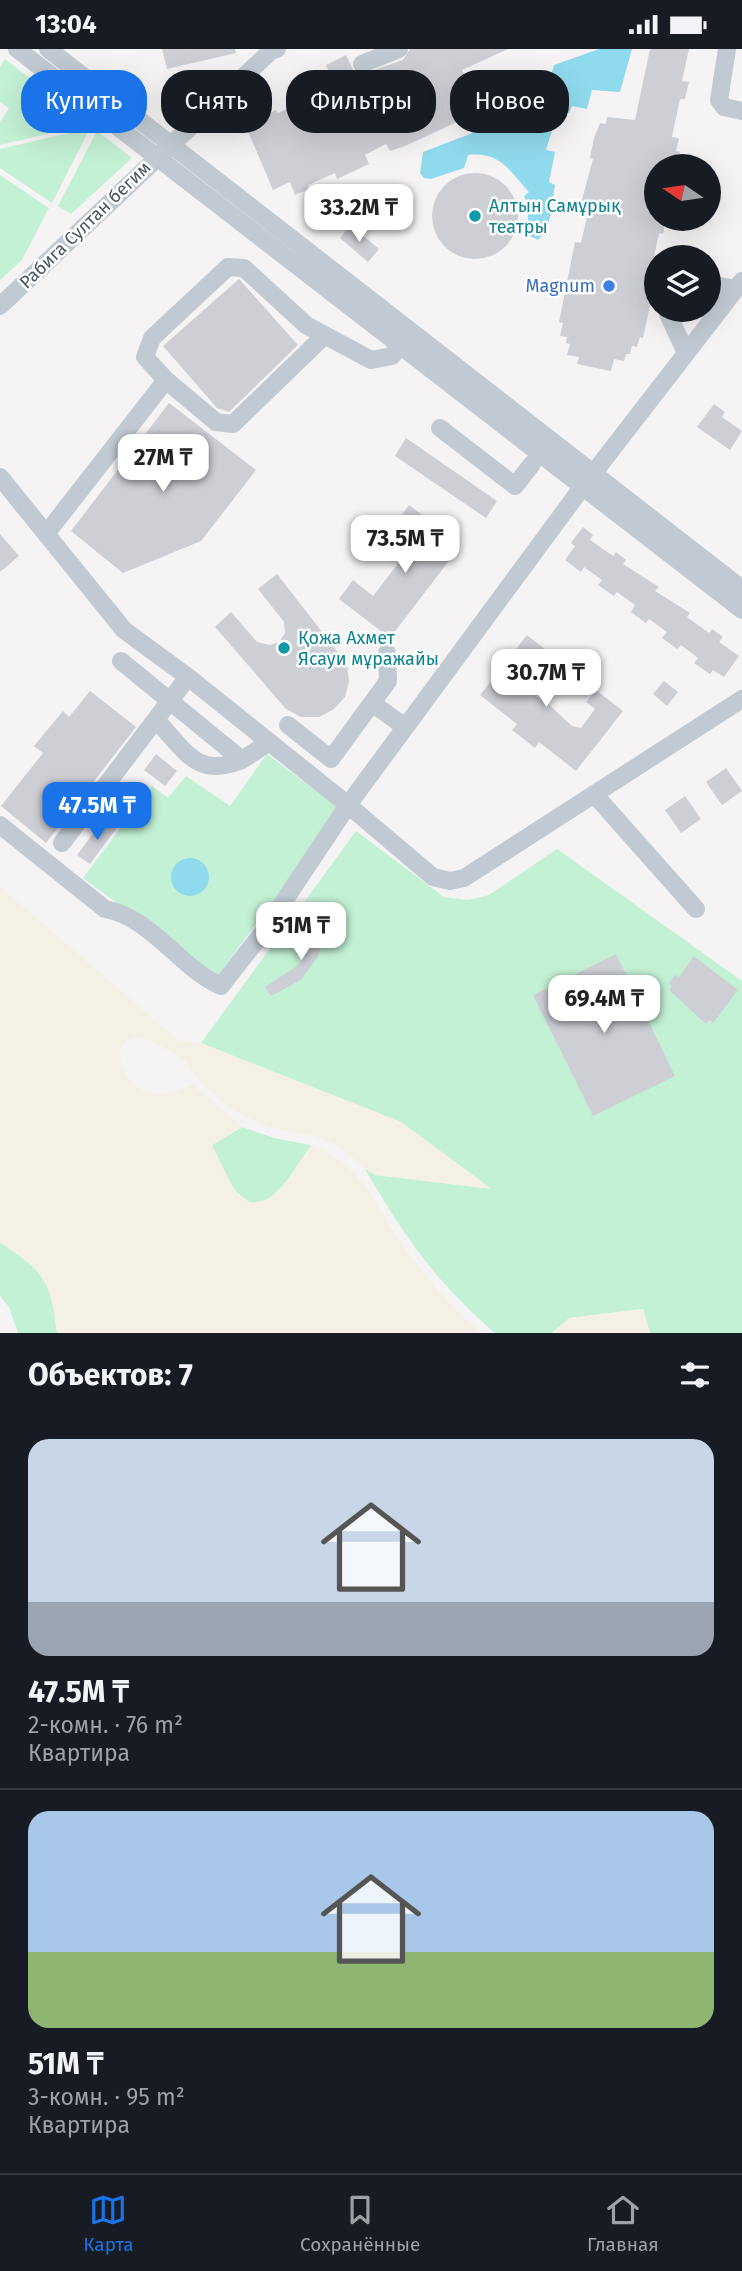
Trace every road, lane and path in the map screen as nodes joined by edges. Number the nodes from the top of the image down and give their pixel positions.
1 (17, 49) edge
2 (48, 49) edge
3 (399, 49) edge
4 (727, 49) edge
5 (273, 50) edge
6 (362, 64) dead end
7 (742, 111) edge
8 (171, 144) junction
9 (156, 157) junction
10 (721, 284) edge
11 (739, 285) edge
12 (0, 306) edge
13 (671, 322) edge
14 (325, 335) junction
15 (400, 345) junction
16 (686, 353) junction
17 (166, 380) junction
18 (440, 428) dead end
19 (532, 464) dead end
20 (0, 477) edge
21 (588, 479) junction
22 (46, 534) junction
23 (742, 589) edge
24 (742, 610) edge
25 (387, 653) dead end
26 (121, 661) dead end
27 (188, 677) junction
28 (742, 699) edge
29 (171, 700) junction
30 (372, 703) junction
31 (156, 720) junction
32 (288, 725) dead end
33 (405, 727) junction
34 (268, 743) junction
35 (242, 760) junction
36 (594, 794) junction
37 (348, 805) junction
38 (0, 825) edge
39 (62, 843) dead end
40 (696, 909) dead end

1 - 9 street
2 - 8 street
3 - 6 street
4 - 7 street
5 - 8 street, Рабига Султан бегим
8 - 9 street, Рабига Султан бегим
8 - 21 street
9 - 12 street, Рабига Султан бегим
9 - 15 street
10 - 11 street
11 - 16 street
13 - 16 street
14 - 15 street
14 - 17 street
14 - 17 street
15 - 21 street
16 - 21 street
17 - 22 street
18 - 19 street
20 - 22 street
21 - 23 street
21 - 24 street
21 - 33 street
22 - 27 street
25 - 30 street
26 - 29 street
27 - 29 street
27 - 34 street
28 - 36 street
29 - 31 street
29 - 35 street
30 - 32 street
30 - 33 street
31 - 35 street
31 - 39 street
33 - 37 street
34 - 35 street
34 - 37 street
36 - 37 street
36 - 40 street
37 - 38 street

